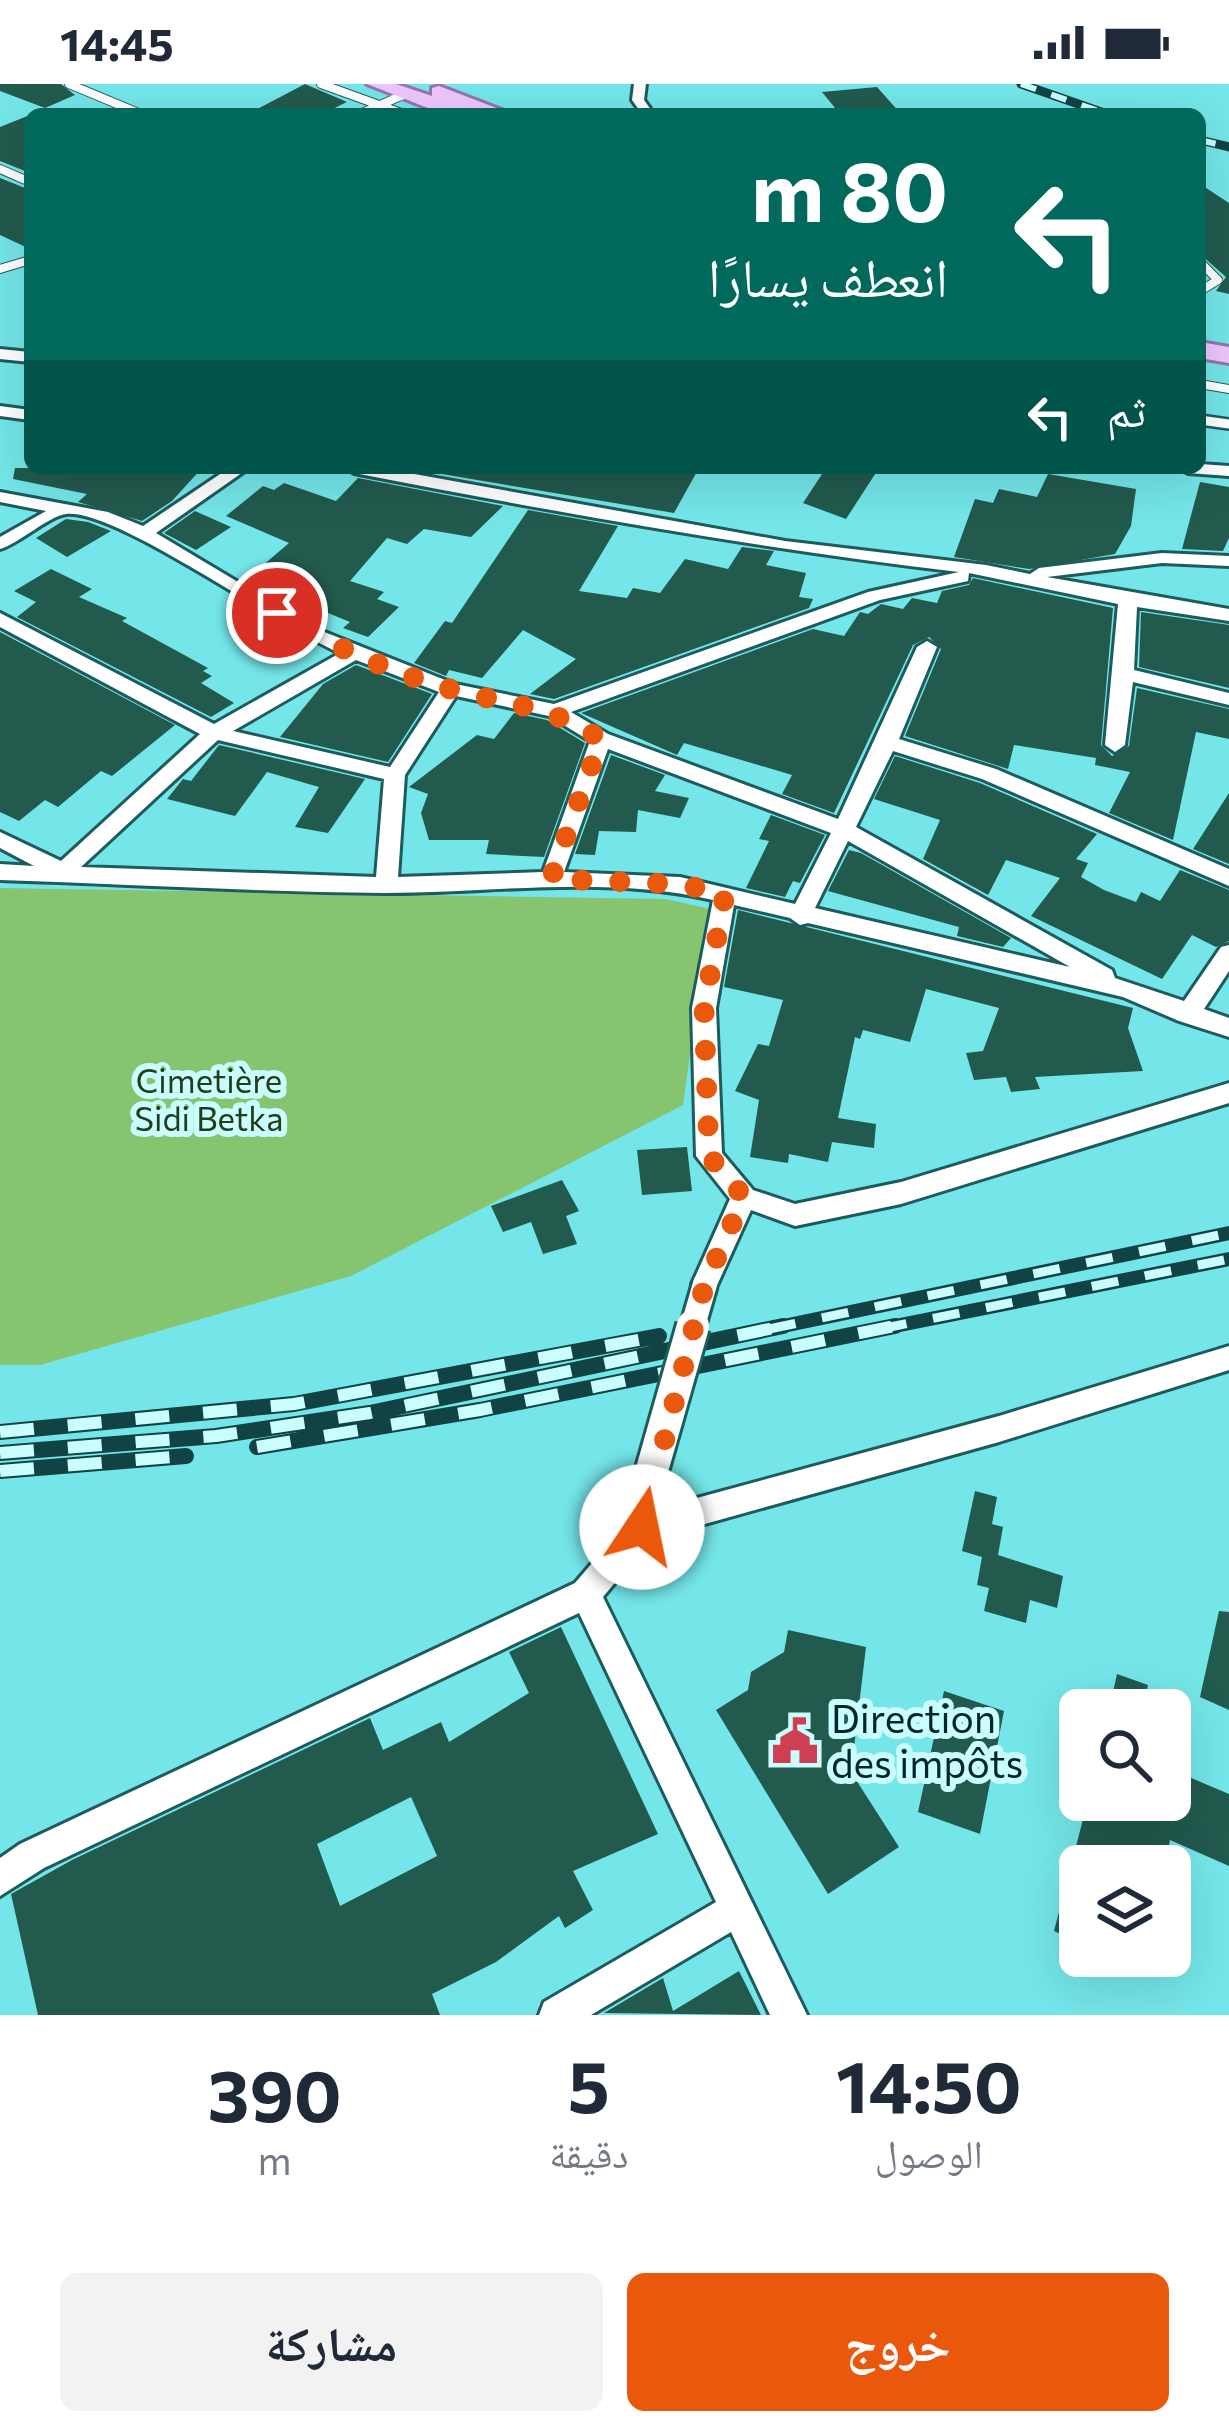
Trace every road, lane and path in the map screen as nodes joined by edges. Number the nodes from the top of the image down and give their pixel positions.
1 (69, 84) edge
2 (321, 84) edge
3 (643, 84) edge
4 (379, 95) edge
5 (413, 95) edge
6 (127, 108) edge
7 (447, 108) edge
8 (474, 108) edge
9 (645, 108) edge
10 (1206, 266) edge
11 (1206, 288) edge
12 (231, 474) edge
13 (387, 474) edge
14 (0, 496) edge
15 (63, 508) junction
16 (144, 533) junction
17 (0, 544) edge
18 (1229, 561) edge
19 (1018, 576) junction
20 (1128, 600) junction
21 (1229, 615) edge
22 (0, 619) edge
23 (927, 646) dead end
24 (355, 652) junction
25 (1124, 674) junction
26 (451, 689) junction
27 (1229, 700) edge
28 (555, 711) junction
29 (214, 733) junction
30 (601, 739) junction
31 (887, 742) junction
32 (1115, 745) dead end
33 (395, 775) junction
34 (843, 829) junction
35 (0, 839) edge
36 (62, 871) junction
37 (0, 872) edge
38 (1229, 878) edge
39 (551, 879) junction
40 (386, 884) junction
41 (725, 894) junction
42 (800, 916) junction
43 (1229, 953) edge
44 (1126, 989) junction
45 (1187, 1015) junction
46 (1229, 1028) edge
47 (1229, 1093) edge
48 (744, 1197) junction
49 (1229, 1358) edge
50 (642, 1527) junction
51 (586, 1594) junction
52 (0, 1880) edge
53 (735, 1910) junction
54 (557, 2015) edge
55 (789, 2015) edge

1 - 6 lane
2 - 4 lane
3 - 9 street
4 - 5 main road
5 - 7 main road
5 - 8 main road
10 - 11 lane
12 - 16 street
13 - 19 street
14 - 15 street
15 - 16 street
15 - 17 street
16 - 24 street
18 - 19 street
19 - 20 street
19 - 28 street
20 - 21 street
20 - 25 street
22 - 29 street
23 - 31 street
24 - 26 street
24 - 29 street
25 - 27 street
25 - 32 street
26 - 28 street
26 - 33 street
28 - 30 street
29 - 33 street
29 - 36 street
30 - 34 street
30 - 39 street
31 - 34 street
31 - 38 street
33 - 40 street
34 - 42 street
34 - 44 street
35 - 36 street
36 - 37 street
36 - 40 street
39 - 40 street
39 - 41 street
41 - 42 street
41 - 48 street
42 - 44 street
43 - 45 street
44 - 45 street
45 - 46 street
47 - 48 street
48 - 50 street, bridge
49 - 50 street
50 - 51 street
51 - 52 street
51 - 53 street
53 - 54 street
53 - 55 street

